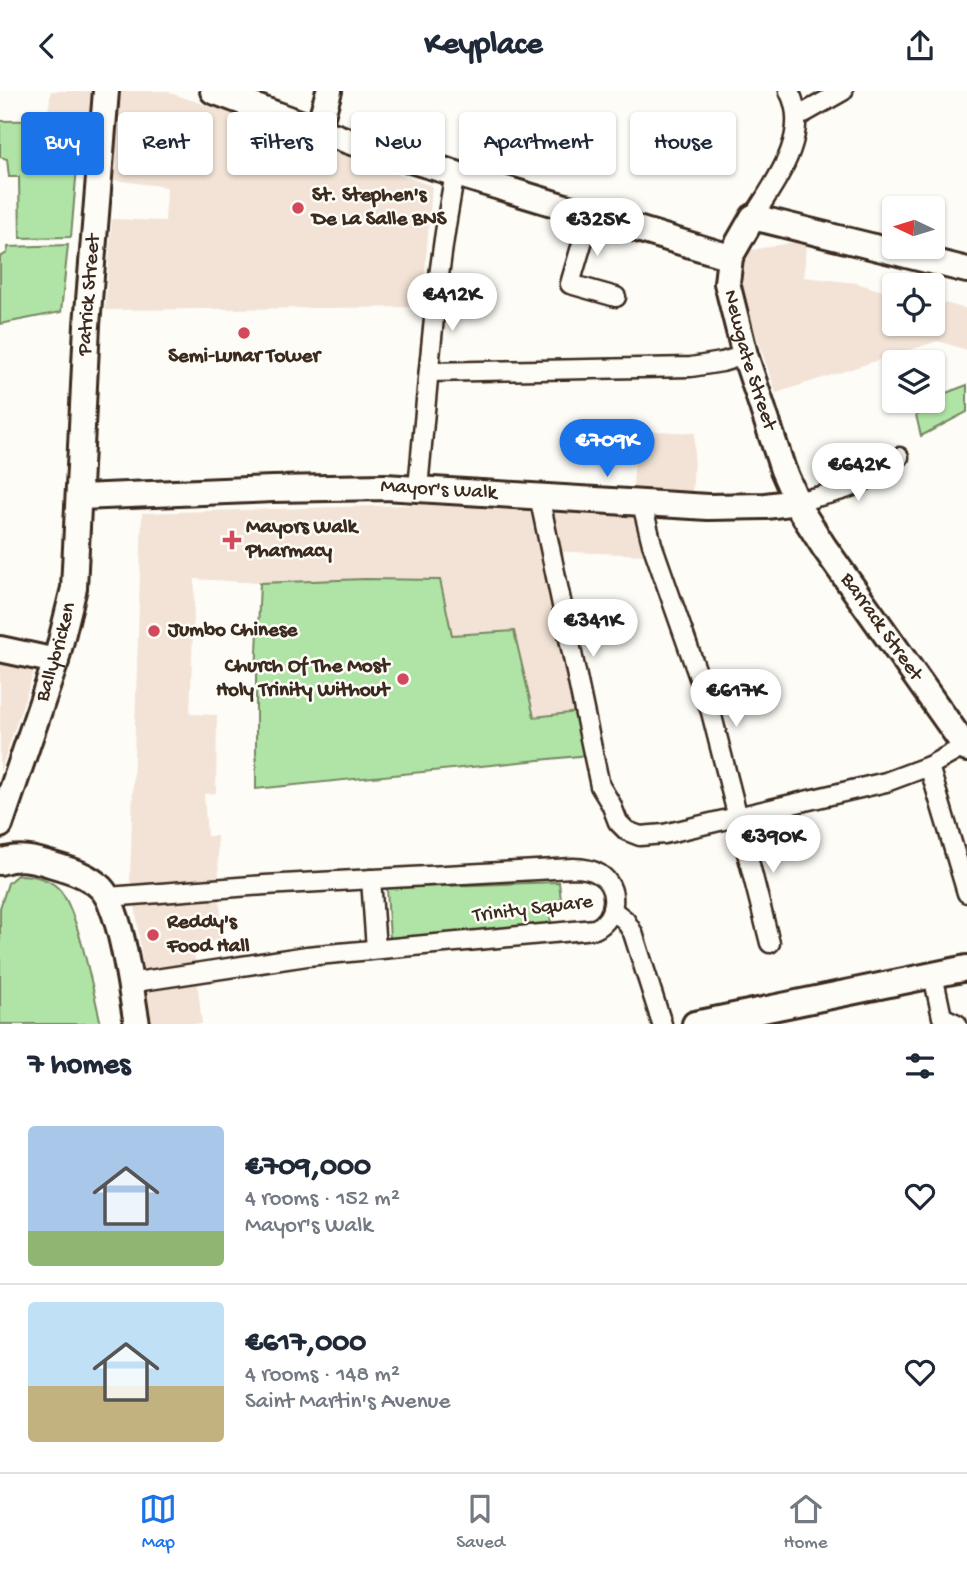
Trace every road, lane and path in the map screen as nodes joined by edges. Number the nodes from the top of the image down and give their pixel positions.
1 (106, 91) edge
2 (213, 91) edge
3 (329, 91) edge
4 (789, 91) edge
5 (843, 91) edge
6 (270, 112) edge
7 (323, 112) edge
8 (797, 117) junction
9 (337, 136) edge
10 (455, 174) junction
11 (591, 213) junction
12 (753, 217) junction
13 (730, 257) junction
14 (967, 270) edge
15 (616, 297) dead end
16 (745, 355) junction
17 (429, 372) junction
18 (899, 457) dead end
19 (418, 488) junction
20 (539, 496) junction
21 (80, 497) junction
22 (797, 502) junction
23 (642, 504) junction
24 (0, 649) edge
25 (56, 661) junction
26 (964, 741) edge
27 (929, 766) junction
28 (9, 802) junction
29 (739, 817) junction
30 (0, 825) edge
31 (36, 860) junction
32 (0, 862) edge
33 (371, 879) junction
34 (967, 893) edge
35 (108, 897) junction
36 (612, 909) junction
37 (769, 943) dead end
38 (376, 949) junction
39 (967, 968) edge
40 (933, 975) junction
41 (129, 983) junction
42 (137, 1024) edge
43 (662, 1024) edge
44 (695, 1024) edge
45 (957, 1024) edge

1 - 21 street, Patrick Street
2 - 6 street
3 - 7 street
4 - 8 street
5 - 8 street
8 - 12 street
9 - 10 street
10 - 11 street
10 - 17 street
11 - 13 street
11 - 15 street
12 - 13 street
12 - 14 street
13 - 16 street, Newgate Street
16 - 17 street
16 - 22 street, Newgate Street
17 - 19 street
18 - 22 street
19 - 20 street, Mayor's Walk
19 - 21 street, Mayor's Walk
20 - 23 street, Mayor's Walk
20 - 29 street
21 - 25 street, Ballybricken
22 - 23 street, Mayor's Walk
22 - 26 street, Barrack Street
23 - 29 street
24 - 25 street
25 - 28 street, Ballybricken
26 - 27 street
27 - 29 street
27 - 34 street
28 - 30 street, Ballybricken
28 - 31 street, Ballybricken
29 - 37 street
31 - 32 street, Ballybricken
31 - 35 street, Ballybricken
33 - 35 street, Trinity Square
33 - 36 street, Trinity Square
33 - 38 street
35 - 41 street
36 - 38 street, Trinity Square
36 - 43 street
38 - 41 street, Trinity Square
39 - 40 street
40 - 44 street
40 - 45 street
41 - 42 street

